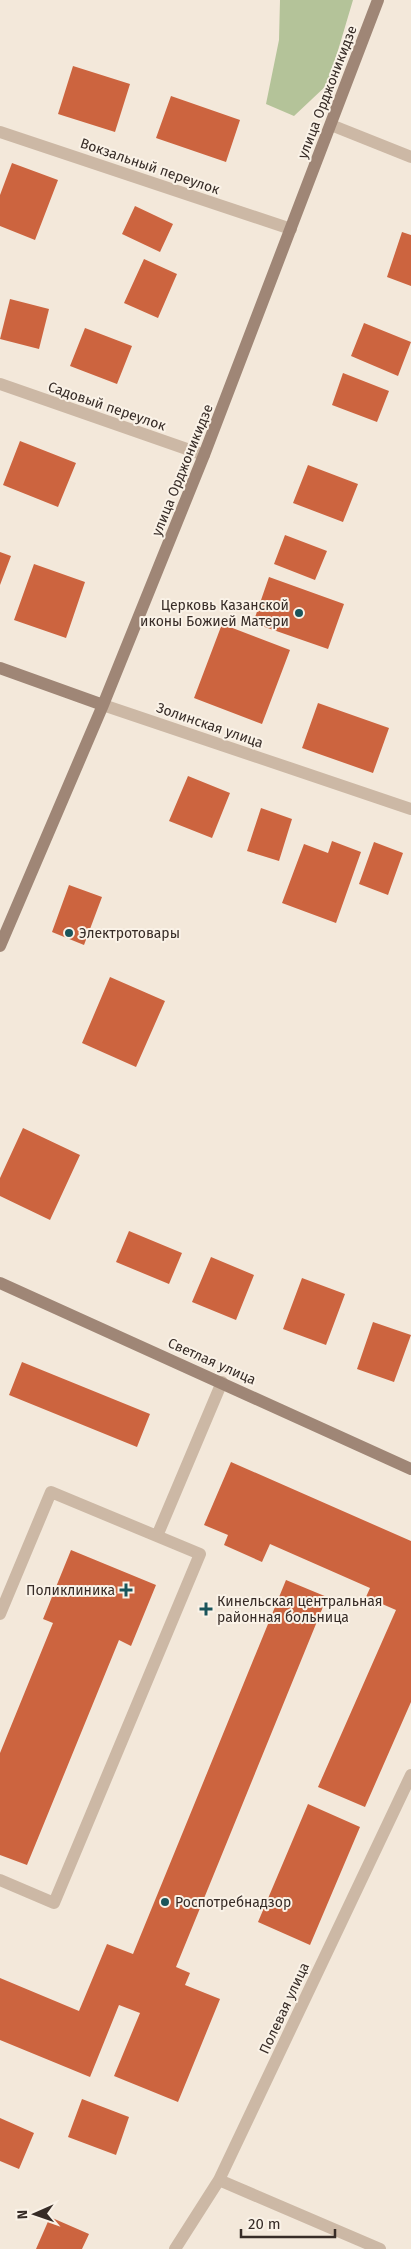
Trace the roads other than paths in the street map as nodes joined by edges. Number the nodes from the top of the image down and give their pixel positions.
1 (378, 0) edge
2 (331, 125) junction
3 (0, 132) edge
4 (411, 157) edge
5 (291, 230) junction
6 (0, 384) edge
7 (204, 455) junction
8 (0, 668) edge
9 (103, 705) junction
10 (411, 809) edge
11 (0, 946) edge
12 (0, 1283) edge
13 (222, 1382) junction
14 (411, 1470) edge
15 (157, 1536) junction
16 (0, 1614) edge
17 (411, 1775) edge
18 (0, 1880) edge
19 (219, 2180) junction
20 (175, 2249) edge
21 (380, 2249) edge

1 - 2 main road, улица Орджоникидзе
2 - 4 street
2 - 5 main road, улица Орджоникидзе
3 - 5 street, Вокзальный переулок
5 - 7 main road, улица Орджоникидзе
6 - 7 street, Садовый переулок
7 - 9 main road, улица Орджоникидзе
8 - 9 main road, Золинская улица
9 - 10 street, Золинская улица
9 - 11 main road, улица Орджоникидзе
12 - 13 main road, Светлая улица
13 - 14 main road, Светлая улица
13 - 15 street
15 - 16 street
15 - 18 street
17 - 19 street, Полевая улица
19 - 20 street, Полевая улица
19 - 21 street

